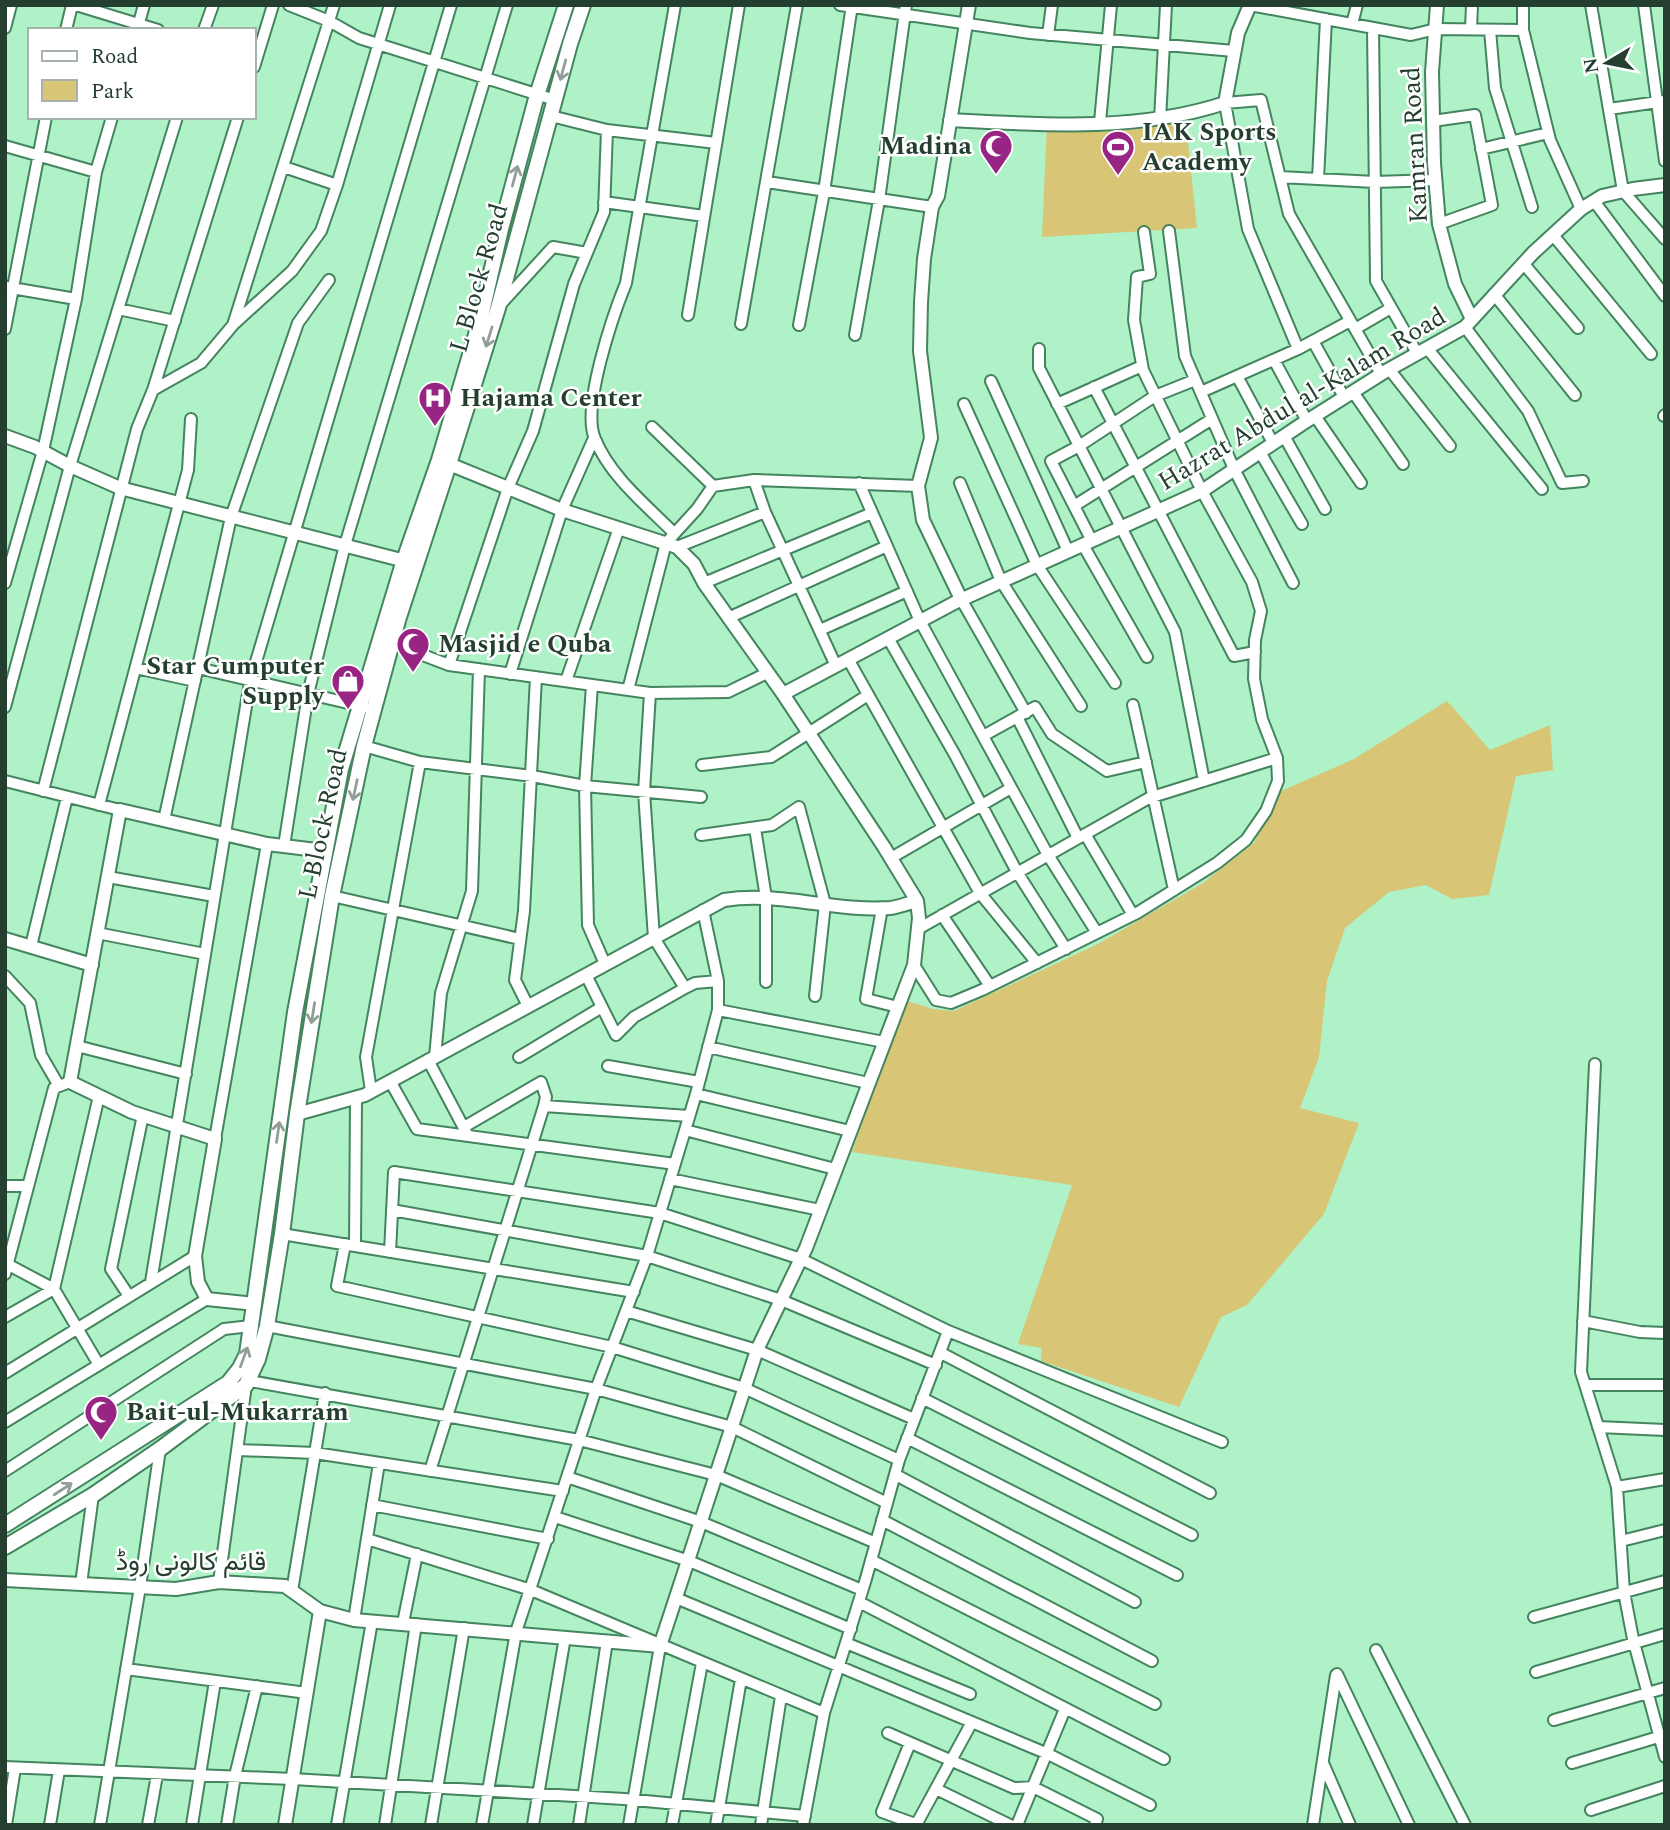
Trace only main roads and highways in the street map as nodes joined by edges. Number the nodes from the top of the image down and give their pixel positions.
1 (566, 5) edge
2 (583, 5) edge
3 (411, 562) junction
4 (367, 707) junction
5 (5, 1525) edge
6 (5, 1547) edge

3 -> 1 main road, L Block Road
2 -> 3 main road, L Block Road
3 - 4 main road, L Block Road
3 - 4 main road, L Block Road
5 -> 4 main road, L Block Road
4 -> 6 main road, L Block Road

